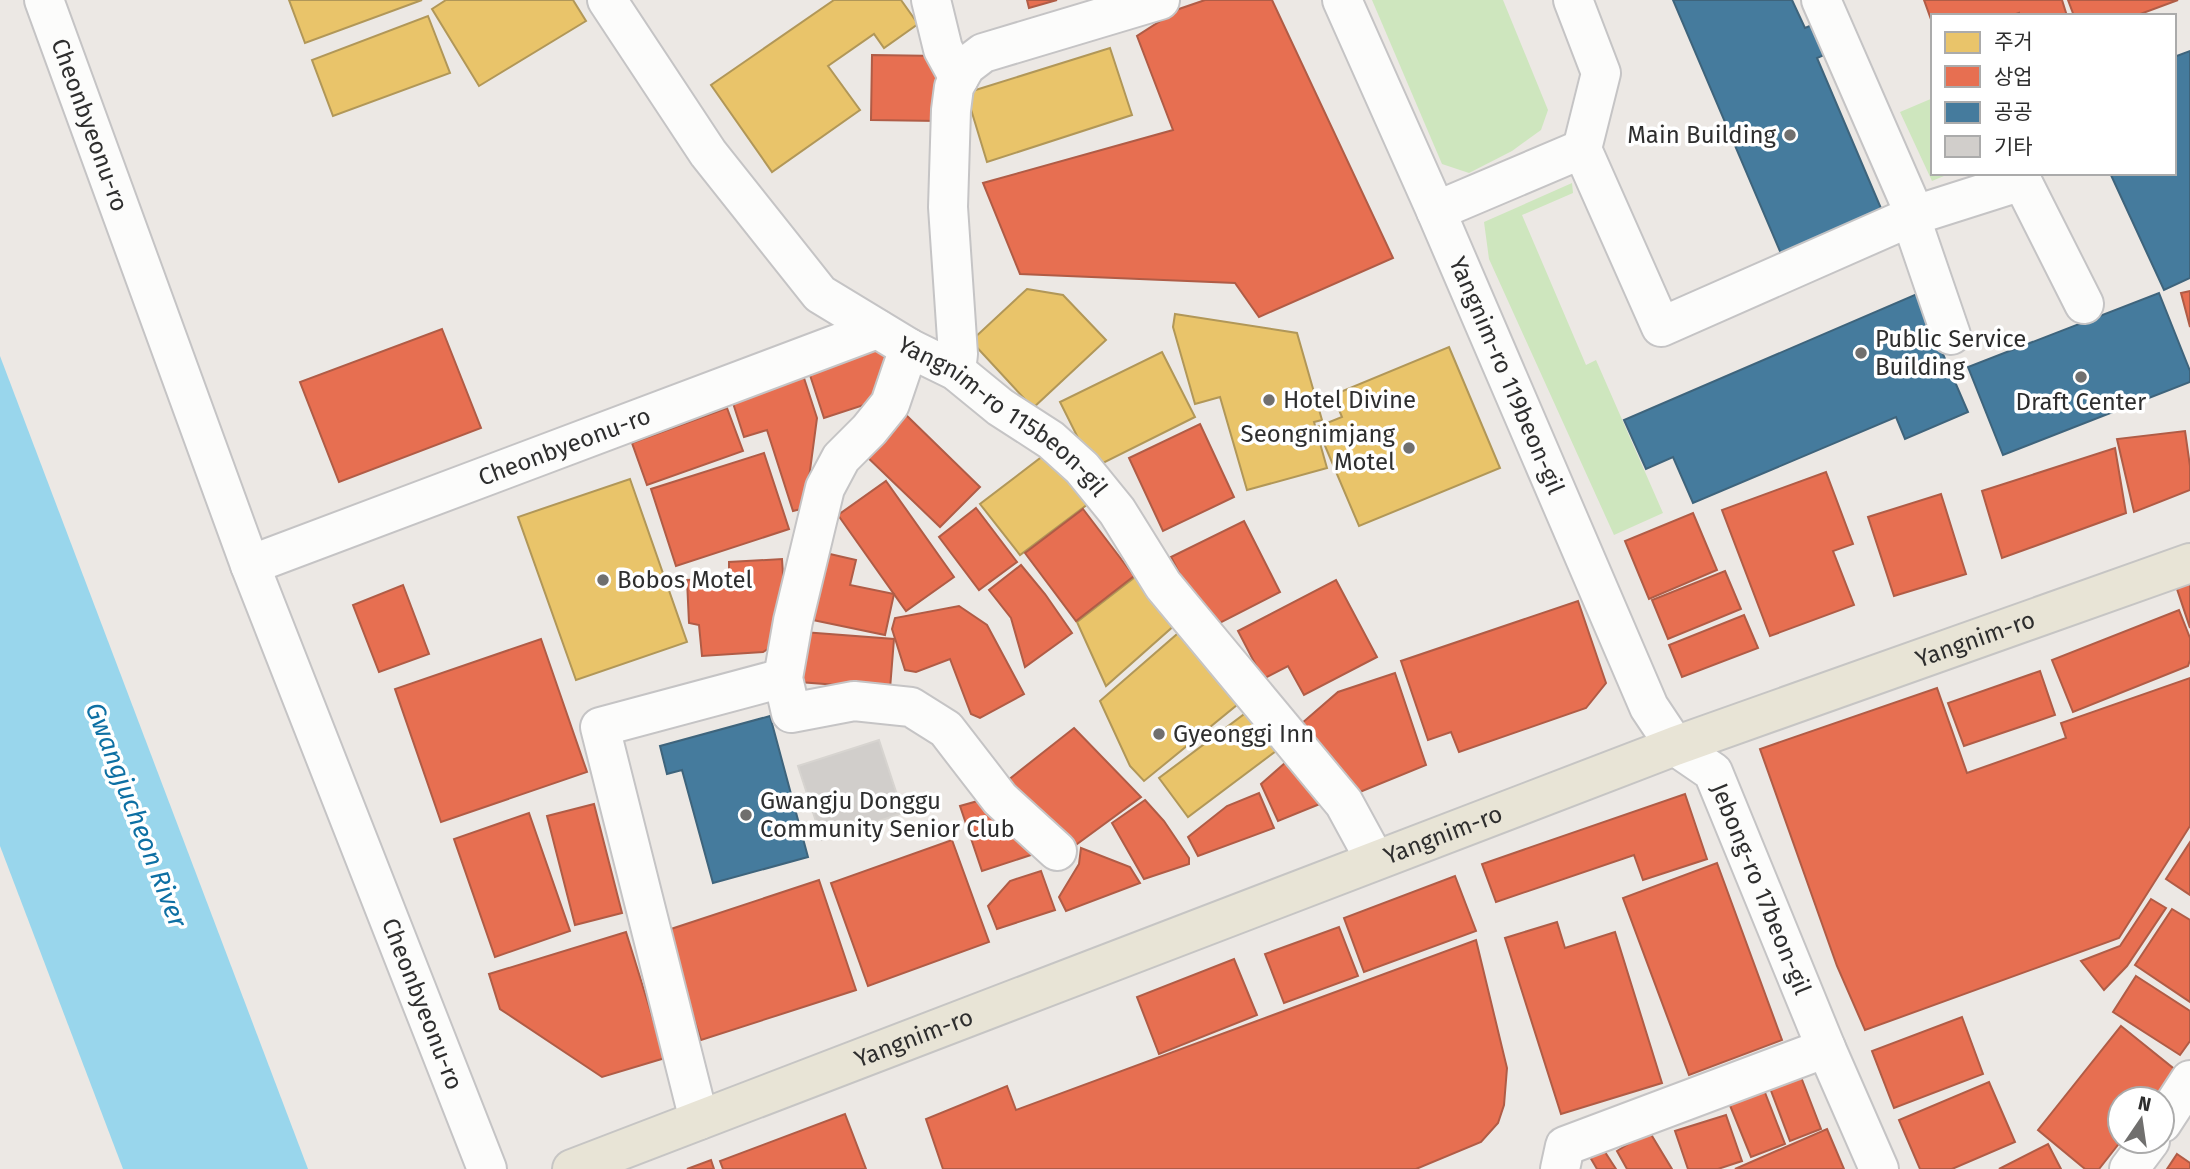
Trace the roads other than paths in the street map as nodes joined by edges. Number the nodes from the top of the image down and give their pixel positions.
1 (44, 0) edge
2 (607, 0) edge
3 (931, 0) edge
4 (1160, 0) edge
5 (1342, 0) edge
6 (1573, 0) edge
7 (1821, 0) edge
8 (959, 78) junction
9 (1582, 149) junction
10 (2024, 177) edge
11 (1436, 211) junction
12 (1914, 215) junction
13 (2084, 304) dead end
14 (1951, 335) dead end
15 (893, 339) junction
16 (956, 372) junction
17 (2190, 563) edge
18 (250, 565) junction
19 (782, 678) junction
20 (1675, 746) junction
21 (1057, 851) dead end
22 (1375, 860) junction
23 (1826, 1048) junction
24 (2190, 1080) edge
25 (2176, 1102) edge
26 (699, 1119) junction
27 (487, 1169) edge
28 (572, 1169) edge
29 (1560, 1169) edge
30 (1879, 1169) edge

1 - 18 street, Cheonbyeonu-ro
2 - 15 street, Yangnim-ro 115beon-gil
3 - 8 street
4 - 8 street
5 - 11 street, Yangnim-ro 119beon-gil
6 - 9 street
7 - 12 street
8 - 16 street
9 - 11 street
9 - 12 street
10 - 12 street
10 - 13 street
11 - 20 street, Yangnim-ro 119beon-gil
12 - 14 street
15 - 16 street, Yangnim-ro 115beon-gil
15 - 18 street, Cheonbyeonu-ro
15 - 19 street
16 - 22 street, Yangnim-ro 115beon-gil
17 - 20 main road, Yangnim-ro
18 - 27 street, Cheonbyeonu-ro
19 - 21 street
19 - 26 street
20 - 22 main road, Yangnim-ro
20 - 23 street, Jebong-ro 17beon-gil
22 - 26 main road, Yangnim-ro
23 - 29 street
23 - 30 street, Jebong-ro 17beon-gil
24 - 25 street
26 - 28 main road, Yangnim-ro

